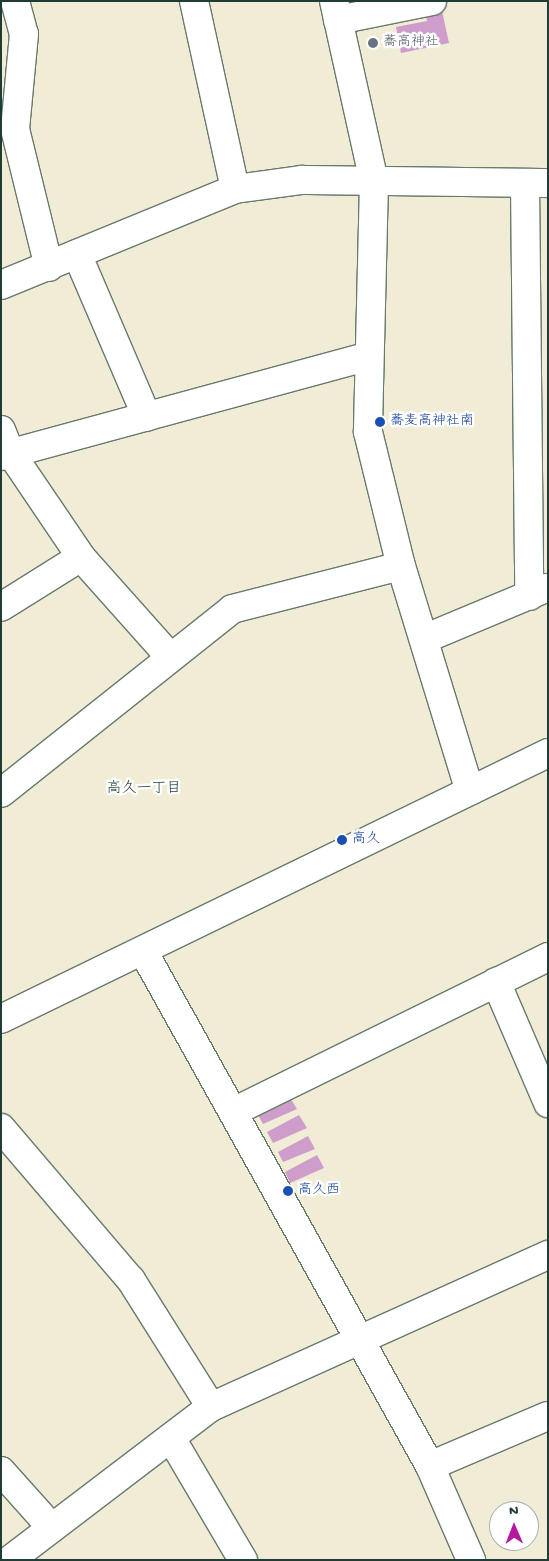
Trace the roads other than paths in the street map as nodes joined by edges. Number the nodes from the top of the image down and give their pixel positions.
1 (15, 1) edge
2 (194, 1) edge
3 (432, 1) edge
4 (380, 6) edge
5 (336, 11) edge
6 (374, 182) junction
7 (536, 183) edge
8 (235, 189) junction
9 (77, 254) junction
10 (49, 267) junction
11 (1, 285) edge
12 (369, 356) junction
13 (147, 417) junction
14 (4, 446) edge
15 (81, 557) junction
16 (401, 566) junction
17 (538, 592) edge
18 (1, 607) edge
19 (424, 639) junction
20 (170, 657) junction
21 (548, 753) edge
22 (470, 791) junction
23 (1, 793) edge
24 (143, 951) junction
25 (548, 958) edge
26 (496, 982) junction
27 (1, 1019) edge
28 (548, 1103) edge
29 (233, 1112) junction
30 (1, 1128) edge
31 (548, 1255) edge
32 (359, 1339) junction
33 (211, 1407) junction
34 (548, 1416) edge
35 (171, 1438) junction
36 (430, 1466) junction
37 (1, 1470) edge
38 (51, 1527) junction
39 (10, 1560) edge
40 (243, 1560) edge
41 (471, 1560) edge

1 - 10 street
2 - 8 street
3 - 4 street
4 - 5 street
5 - 6 street
6 - 7 street
6 - 8 street
6 - 12 street
7 - 17 street
8 - 9 street
9 - 10 street
9 - 13 street
10 - 11 street
12 - 13 street
12 - 16 street
13 - 14 street
14 - 15 street
15 - 18 street
15 - 20 street
16 - 19 street
16 - 20 street
17 - 19 street
19 - 22 street
20 - 23 street
21 - 22 street
22 - 24 street
24 - 27 street
24 - 29 street
25 - 26 street
26 - 28 street
26 - 29 street
29 - 32 street
30 - 33 street
31 - 32 street
32 - 33 street
32 - 36 street
33 - 35 street
34 - 36 street
35 - 38 street
35 - 40 street
36 - 41 street
37 - 38 street
38 - 39 street

